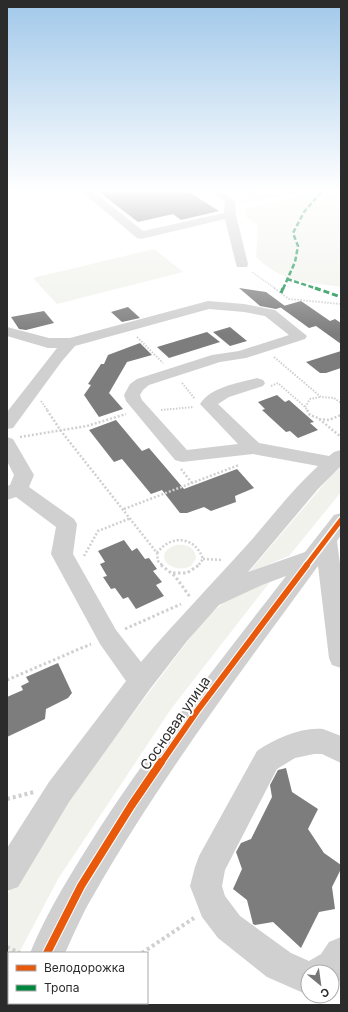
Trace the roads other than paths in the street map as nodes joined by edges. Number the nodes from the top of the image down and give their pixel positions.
1 (236, 239) edge
2 (242, 264) road end
3 (7, 331) edge
4 (70, 343) junction
5 (261, 385) road end
6 (7, 424) edge
7 (11, 440) edge
8 (253, 448) junction
9 (337, 459) edge
10 (13, 491) edge
11 (326, 540) edge
12 (206, 604) junction
13 (341, 658) edge
14 (141, 681) junction
15 (341, 750) edge
16 (7, 876) edge
17 (48, 952) edge
18 (341, 954) edge
19 (334, 964) edge
20 (300, 974) edge

1 - 2 street
3 - 4 street
4 - 6 street
4 - 8 street
5 - 8 street
7 - 10 street
8 - 9 street
9 - 12 street
10 - 14 street
11 - 12 street
11 - 13 street
11 - 17 street, Сосновая улица
12 - 14 street
14 - 16 street
15 - 20 street
18 - 19 street

